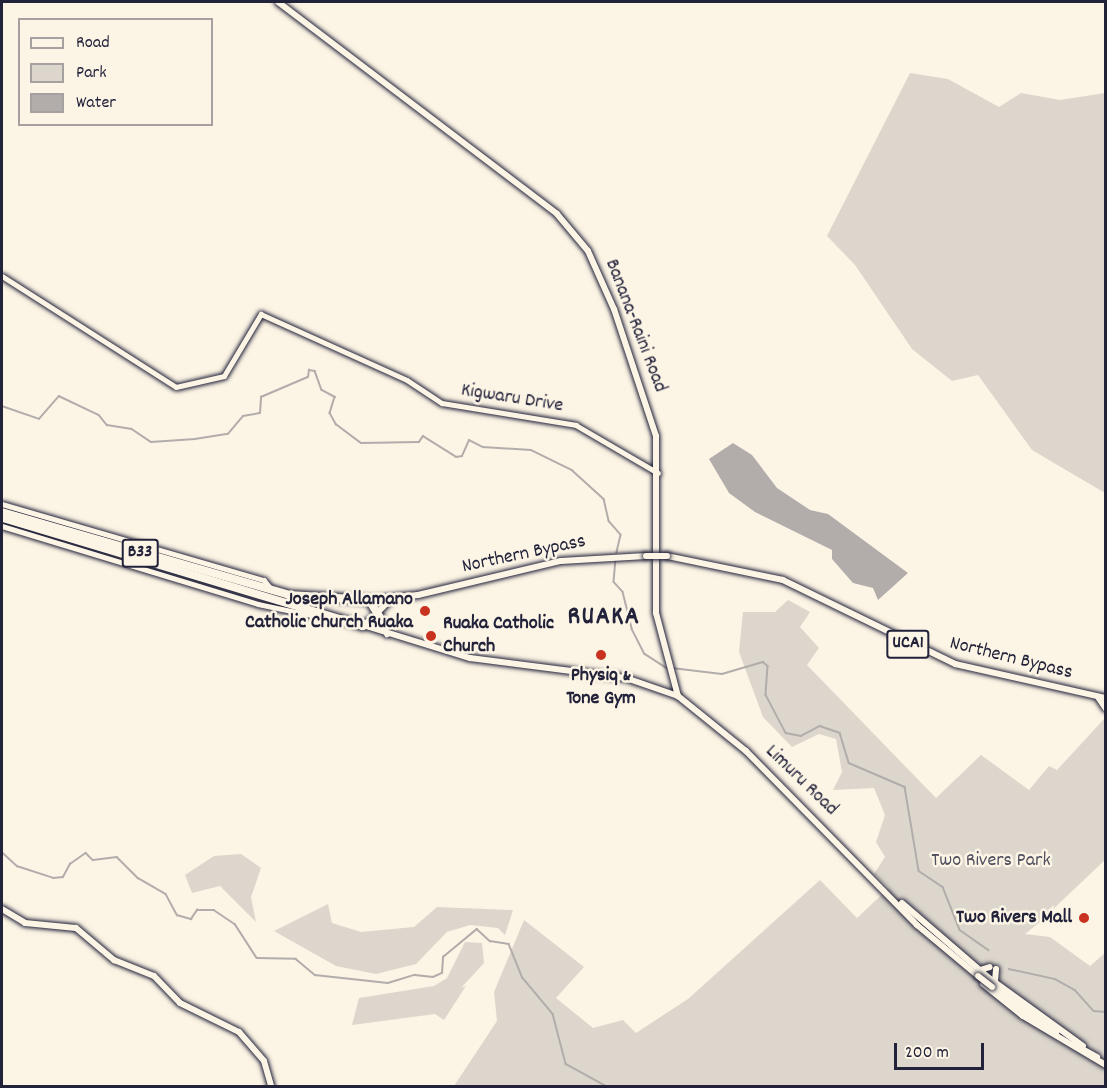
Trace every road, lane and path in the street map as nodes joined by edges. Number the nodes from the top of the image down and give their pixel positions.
1 (278, 2) edge
2 (2, 276) edge
3 (658, 473) junction
4 (2, 504) edge
5 (2, 512) edge
6 (2, 518) edge
7 (2, 526) edge
8 (275, 591) junction
9 (393, 598) junction
10 (369, 600) junction
11 (348, 601) junction
12 (379, 614) junction
13 (346, 619) junction
14 (366, 626) junction
15 (387, 634) junction
16 (675, 681) junction
17 (661, 690) junction
18 (675, 695) junction
19 (1098, 696) junction
20 (1106, 698) edge
21 (1105, 711) edge
22 (895, 899) junction
23 (2, 909) edge
24 (985, 979) junction
25 (1106, 1062) edge
26 (271, 1086) edge

1 - 3 main road, Banana-Raini Road
2 - 3 street, Kigwaru Drive
3 - 16 main road, Banana-Raini Road
4 - 8 street
5 - 8 highway, B33
6 - 13 highway, B33
7 - 13 street
8 - 11 highway, Northern Bypass / B33
9 - 10 main road, Northern Bypass
9 - 12 main road
9 - 19 main road, Northern Bypass / UCA1, bridge
10 - 11 highway, Northern Bypass
10 - 12 highway
11 - 13 highway
12 - 14 highway
12 - 15 main road
13 - 14 highway
14 - 15 main road, Limuru Road
15 - 17 main road, Limuru Road
16 - 17 main road
16 - 18 main road
17 - 18 main road, Limuru Road
18 - 22 main road, Limuru Road
19 - 20 main road, Northern Bypass / UCA1
19 - 21 main road
22 - 24 main road, Limuru Road
22 - 24 main road, Limuru Road
23 - 26 main road
24 - 24 main road
24 - 25 main road, Limuru Road
24 - 25 main road, Limuru Road

